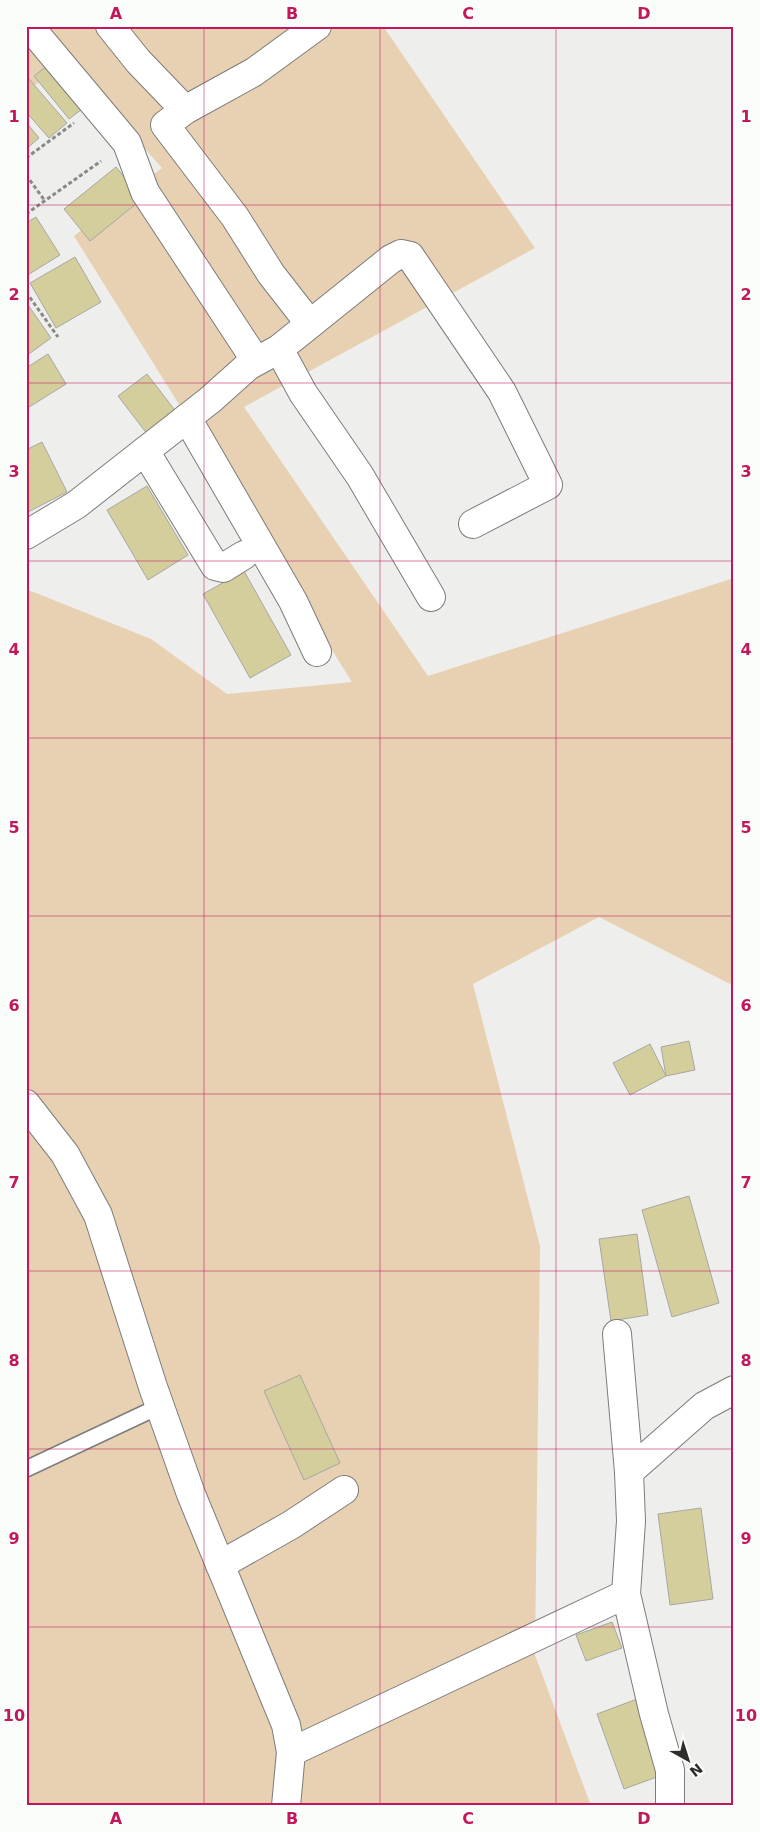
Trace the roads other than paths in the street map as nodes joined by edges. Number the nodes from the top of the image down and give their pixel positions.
1 (29, 26) edge
2 (110, 26) edge
3 (317, 26) edge
4 (185, 110) junction
5 (310, 324) junction
6 (268, 355) junction
7 (187, 418) junction
8 (145, 451) junction
9 (473, 524) dead end
10 (26, 535) edge
11 (244, 555) dead end
12 (431, 597) dead end
13 (316, 652) dead end
14 (26, 1104) edge
15 (617, 1334) dead end
16 (734, 1390) edge
17 (160, 1406) junction
18 (26, 1469) edge
19 (629, 1472) junction
20 (344, 1490) dead end
21 (220, 1565) junction
22 (626, 1594) junction
23 (291, 1752) junction
24 (286, 1806) edge
25 (670, 1806) edge

1 - 6 street
2 - 4 street
3 - 4 street
4 - 5 street
5 - 6 street
5 - 9 street
6 - 7 street
6 - 12 street
7 - 8 street
7 - 13 street
8 - 10 street
8 - 11 street
14 - 17 street
15 - 19 street
16 - 19 street
17 - 18 lane
17 - 21 street
19 - 22 street
20 - 21 street
21 - 23 street
22 - 23 street
22 - 25 street
23 - 24 street

